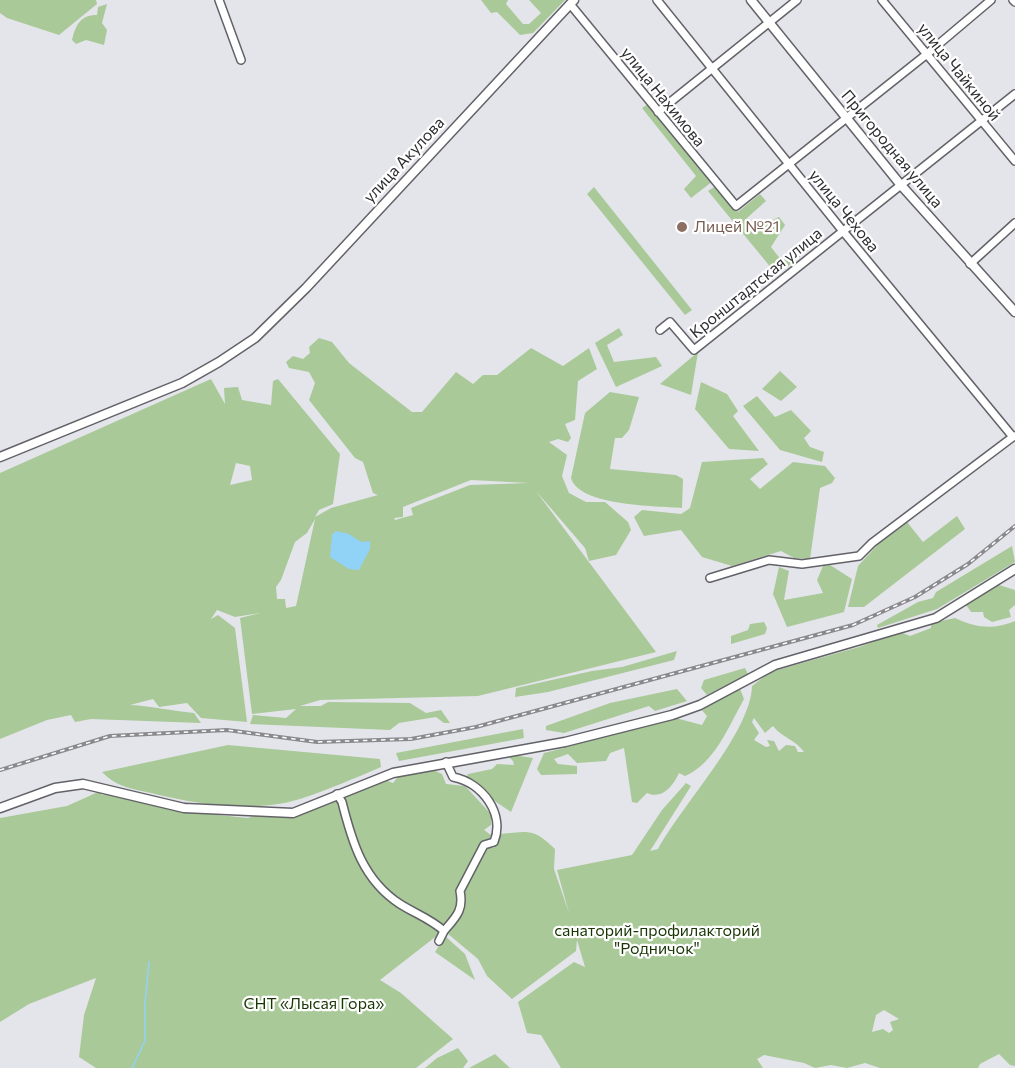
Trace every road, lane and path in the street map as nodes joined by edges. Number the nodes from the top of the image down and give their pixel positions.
1 (219, 0) edge
2 (657, 0) edge
3 (752, 0) edge
4 (797, 0) edge
5 (882, 0) edge
6 (991, 0) edge
7 (572, 2) edge
8 (769, 23) junction
9 (927, 54) junction
10 (241, 60) dead end
11 (712, 68) junction
12 (1015, 94) edge
13 (658, 112) junction
14 (846, 118) junction
15 (981, 120) junction
16 (1015, 161) edge
17 (788, 164) junction
18 (900, 184) junction
19 (1015, 223) edge
20 (842, 230) junction
21 (970, 264) junction
22 (1015, 312) edge
23 (660, 330) dead end
24 (1014, 436) edge
25 (0, 457) edge
26 (1015, 569) edge
27 (710, 578) dead end
28 (446, 762) junction
29 (337, 794) junction
30 (0, 808) edge
31 (444, 931) junction
32 (439, 941) dead end

1 - 10 street
2 - 11 street, улица Чехова
3 - 8 main road, Пригородная улица
4 - 8 street
5 - 9 street, улица Чайкиной
6 - 9 street
7 - 13 street, улица Нахимова
7 - 25 main road, улица Акулова
8 - 11 street
8 - 14 main road, Пригородная улица
9 - 14 street
9 - 15 street, улица Чайкиной
11 - 13 street
11 - 17 street, улица Чехова
12 - 15 street, Кронштадтская улица
13 - 17 street, улица Нахимова
14 - 17 street
14 - 18 main road, Пригородная улица
15 - 16 street, улица Чайкиной
15 - 18 street, Кронштадтская улица
17 - 20 street, улица Чехова
18 - 20 street, Кронштадтская улица
18 - 21 main road, Пригородная улица
19 - 21 street
20 - 23 street, Кронштадтская улица
20 - 24 street, улица Чехова
21 - 22 main road, Пригородная улица
24 - 27 street
26 - 28 main road
28 - 29 main road
28 - 31 street
29 - 30 main road
29 - 31 street
31 - 32 street

